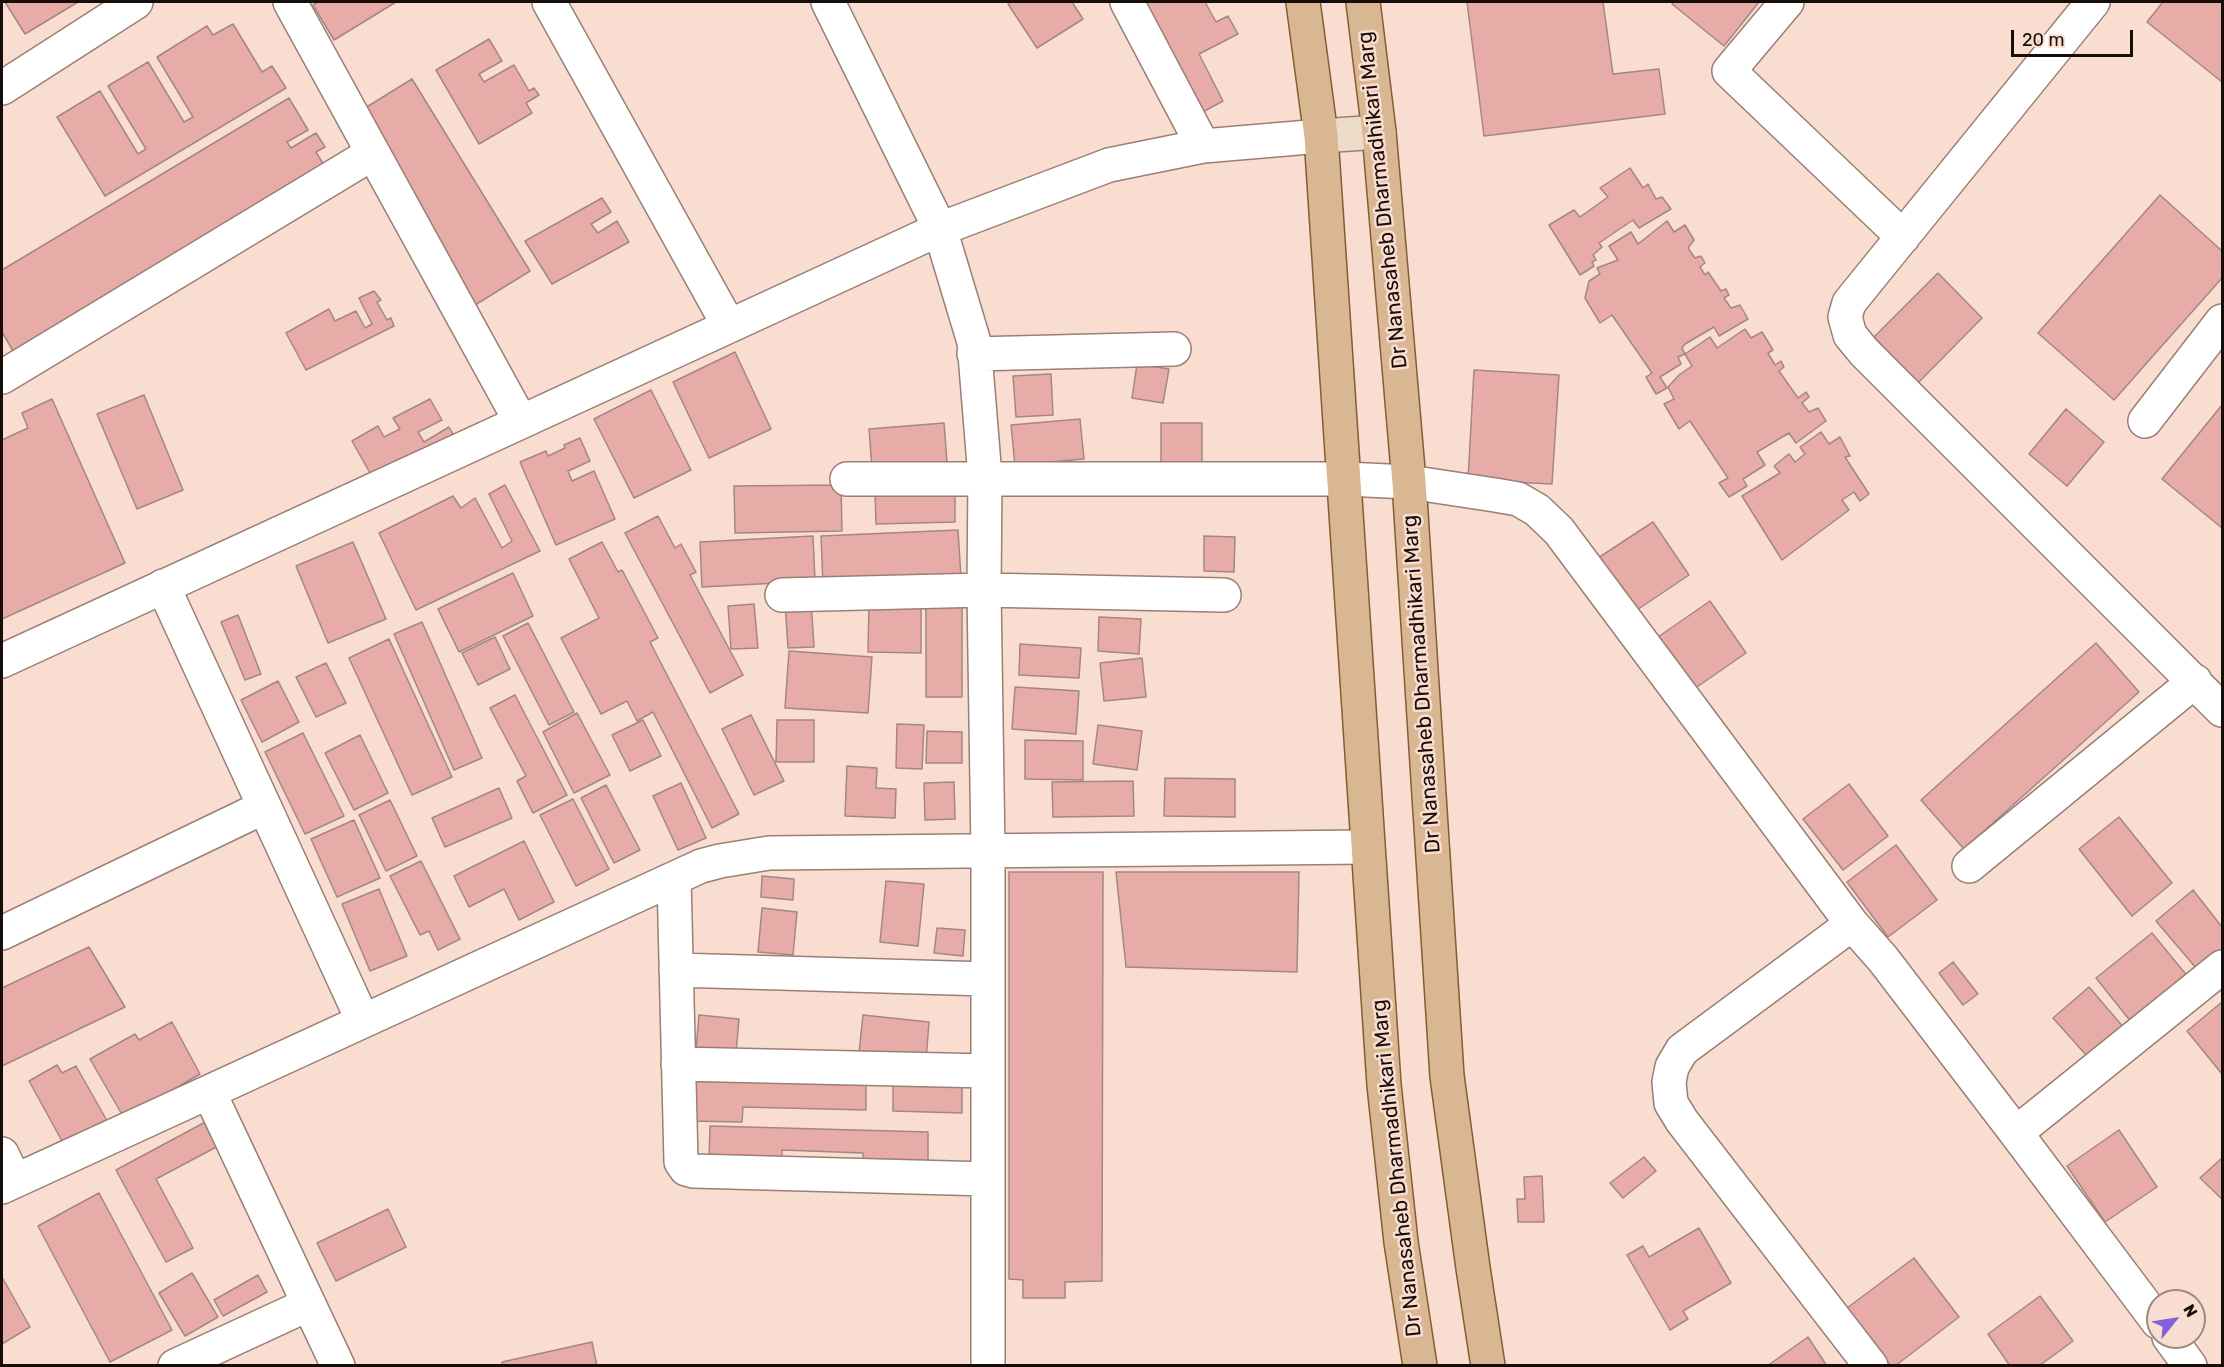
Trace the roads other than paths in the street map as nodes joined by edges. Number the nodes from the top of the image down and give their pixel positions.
1 (136, 2) edge
2 (290, 2) edge
3 (549, 2) edge
4 (828, 2) edge
5 (1128, 2) edge
6 (1303, 2) edge
7 (1363, 2) edge
8 (1787, 2) edge
9 (2093, 2) edge
10 (2, 88) edge
11 (1379, 132) junction
12 (1321, 136) junction
13 (1203, 146) junction
14 (373, 153) junction
15 (940, 229) junction
16 (1903, 237) junction
17 (2223, 321) edge
18 (729, 326) junction
19 (1174, 350) dead end
20 (974, 354) junction
21 (2, 377) edge
22 (2145, 421) dead end
23 (520, 422) junction
24 (985, 477) junction
25 (1345, 478) junction
26 (848, 479) dead end
27 (1409, 482) junction
28 (163, 586) junction
29 (984, 590) junction
30 (782, 595) dead end
31 (1224, 595) dead end
32 (2, 661) edge
33 (2194, 681) junction
34 (2223, 710) edge
35 (264, 807) junction
36 (1367, 848) junction
37 (988, 852) junction
38 (1970, 866) dead end
39 (674, 879) junction
40 (1852, 924) junction
41 (2, 933) edge
42 (2223, 967) edge
43 (676, 970) junction
44 (987, 979) junction
45 (363, 1021) junction
46 (678, 1064) junction
47 (988, 1071) junction
48 (209, 1092) junction
49 (2016, 1133) junction
50 (6, 1174) edge
51 (988, 1179) junction
52 (309, 1304) junction
53 (2146, 1306) edge
54 (2178, 1349) edge
55 (175, 1365) edge
56 (338, 1365) edge
57 (988, 1365) edge
58 (1420, 1365) edge
59 (1488, 1365) edge
60 (1871, 1365) edge
61 (2190, 1365) edge

1 - 10 street
2 - 14 street
3 - 18 street
4 - 15 street
5 - 13 street
6 - 12 main road, Dr Nanasaheb Dharmadhikari Marg
7 - 11 main road, Dr Nanasaheb Dharmadhikari Marg
8 - 16 street
9 - 16 street
11 - 12 street
11 - 27 main road, Dr Nanasaheb Dharmadhikari Marg
12 - 13 street
12 - 25 main road, Dr Nanasaheb Dharmadhikari Marg
13 - 15 street
14 - 21 street
14 - 23 street
15 - 18 street
15 - 20 street
16 - 33 street
17 - 22 street
18 - 23 street
19 - 20 street
20 - 24 street
23 - 28 street
24 - 25 street
24 - 26 street
24 - 29 street
25 - 27 street
25 - 36 main road, Dr Nanasaheb Dharmadhikari Marg
27 - 40 street
27 - 59 main road, Dr Nanasaheb Dharmadhikari Marg
28 - 32 street
28 - 35 street
29 - 30 street
29 - 31 street
29 - 37 street
33 - 34 street
33 - 38 street
35 - 41 street
35 - 45 street
36 - 37 street
36 - 58 main road, Dr Nanasaheb Dharmadhikari Marg
37 - 39 street
37 - 44 street
39 - 43 street
39 - 45 street
40 - 49 street
40 - 60 street
42 - 49 street
43 - 44 street
43 - 46 street
44 - 47 street
45 - 48 street
46 - 47 street
46 - 51 street
47 - 51 street
48 - 50 street
48 - 52 street
49 - 53 street
51 - 57 street
52 - 55 street
52 - 56 street
54 - 61 street

